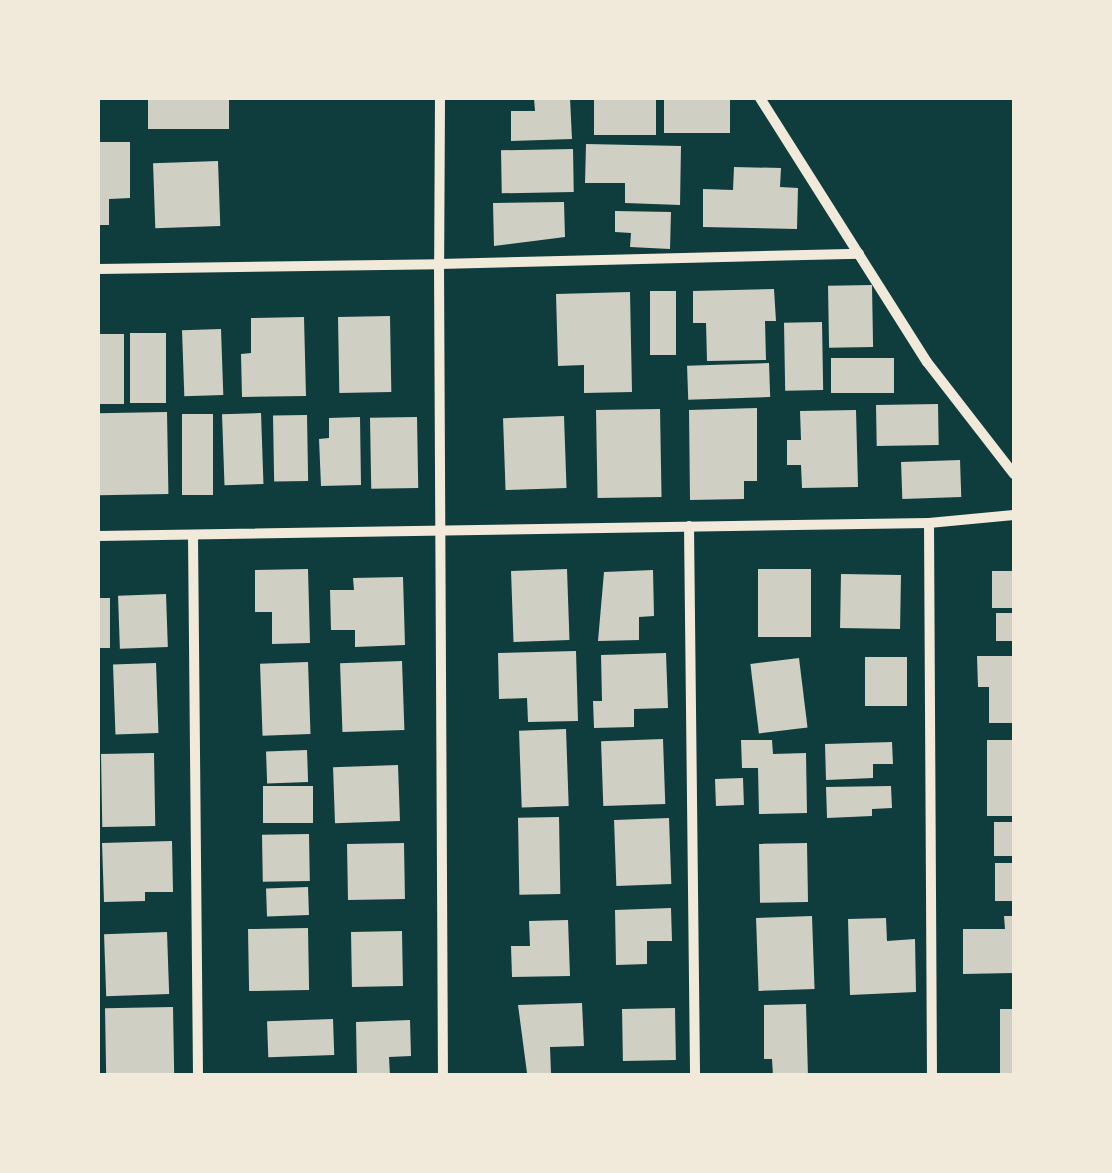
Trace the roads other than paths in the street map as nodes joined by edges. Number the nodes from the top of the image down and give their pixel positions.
1 (440, 98) edge
2 (760, 98) edge
3 (859, 254) junction
4 (439, 264) junction
5 (98, 268) edge
6 (1014, 474) edge
7 (1014, 515) edge
8 (929, 523) junction
9 (689, 526) junction
10 (437, 530) junction
11 (193, 535) junction
12 (98, 536) edge
13 (198, 1076) edge
14 (443, 1076) edge
15 (695, 1076) edge
16 (932, 1076) edge

1 - 4 street
2 - 3 street
3 - 4 street
3 - 6 street
4 - 5 street
4 - 10 street
7 - 8 street
8 - 9 street
8 - 16 street
9 - 10 street
9 - 15 street
10 - 11 street
10 - 14 street
11 - 12 street
11 - 13 street

